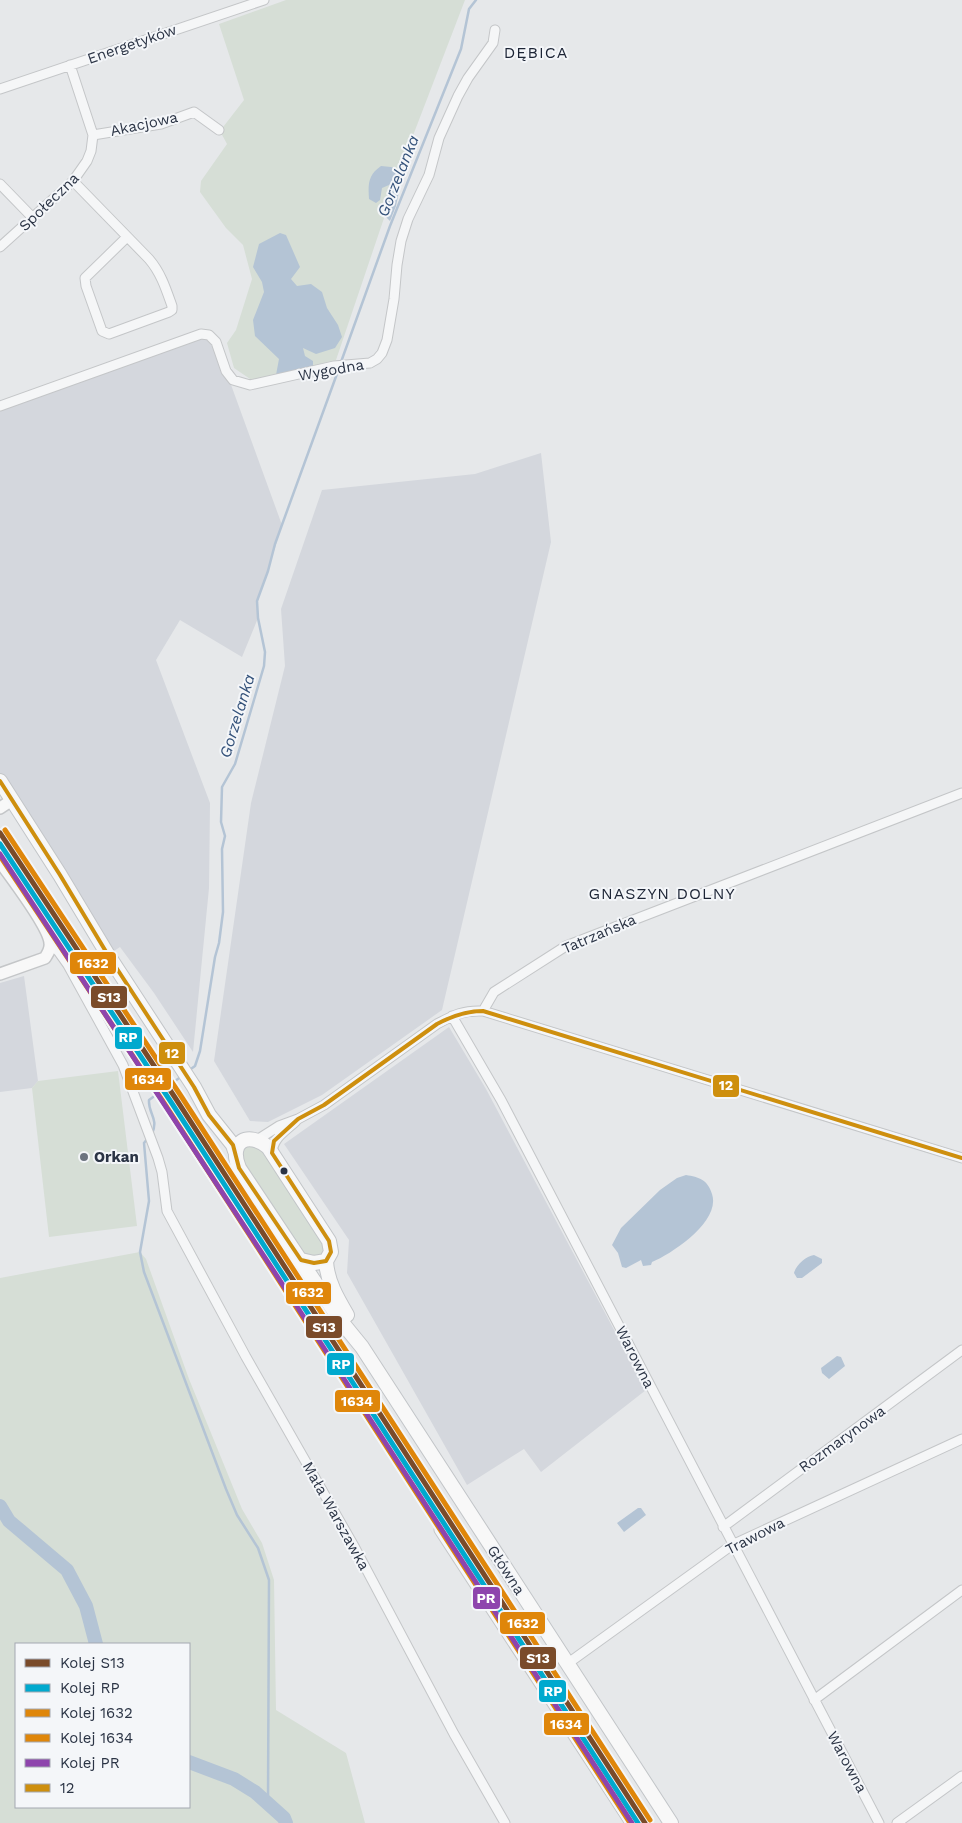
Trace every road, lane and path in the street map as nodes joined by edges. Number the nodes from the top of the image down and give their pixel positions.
1 (264, 0) edge
2 (495, 30) dead end
3 (70, 65) junction
4 (0, 89) edge
5 (219, 130) dead end
6 (93, 135) junction
7 (73, 181) junction
8 (0, 184) edge
9 (33, 218) junction
10 (127, 237) junction
11 (0, 248) edge
12 (0, 406) edge
13 (0, 780) edge
14 (962, 793) edge
15 (2, 803) edge
16 (0, 862) edge
17 (90, 927) junction
18 (50, 944) junction
19 (0, 974) edge
20 (483, 1010) junction
21 (452, 1016) junction
22 (196, 1091) junction
23 (298, 1119) junction
24 (251, 1140) junction
25 (235, 1151) junction
26 (272, 1152) junction
27 (962, 1158) edge
28 (301, 1260) junction
29 (326, 1261) junction
30 (362, 1348) junction
31 (962, 1350) edge
32 (962, 1439) edge
33 (723, 1527) junction
34 (439, 1530) dead end
35 (732, 1545) junction
36 (962, 1590) edge
37 (567, 1664) junction
38 (814, 1700) junction
39 (962, 1776) edge
40 (669, 1821) edge
41 (504, 1823) edge
42 (630, 1823) edge
43 (879, 1823) edge
44 (898, 1823) edge

1 - 3 street, Energetyków
2 - 12 street, Wygodna
3 - 4 street, Energetyków
3 - 6 street
5 - 6 street, Akacjowa
6 - 7 street, Społeczna
7 - 9 street, Społeczna
7 - 10 street
8 - 9 street
9 - 11 street, Społeczna
10 - 10 street
13 - 17 main road
14 - 20 street, Tatrzańska
15 - 17 main road
16 - 18 street
17 - 22 main road
18 - 19 street
18 - 41 street, Mała Warszawka
20 - 21 street
20 - 27 street
21 - 23 street
21 - 33 street, Warowna
22 - 24 main road, Główna
22 - 25 main road, Główna
23 - 24 street
23 - 26 street
24 - 25 main road
24 - 26 main road, Główna
25 - 28 main road, Główna
26 - 29 main road, Główna
28 - 29 main road
28 - 30 main road, Główna
29 - 30 main road, Główna
30 - 37 main road, Główna
31 - 33 street, Rozmarynowa
32 - 35 street, Trawowa
33 - 35 street, Warowna
34 - 42 street
35 - 37 street, Trawowa
35 - 38 street, Warowna
36 - 38 street
37 - 40 main road, Główna
38 - 43 street, Warowna
39 - 44 street

